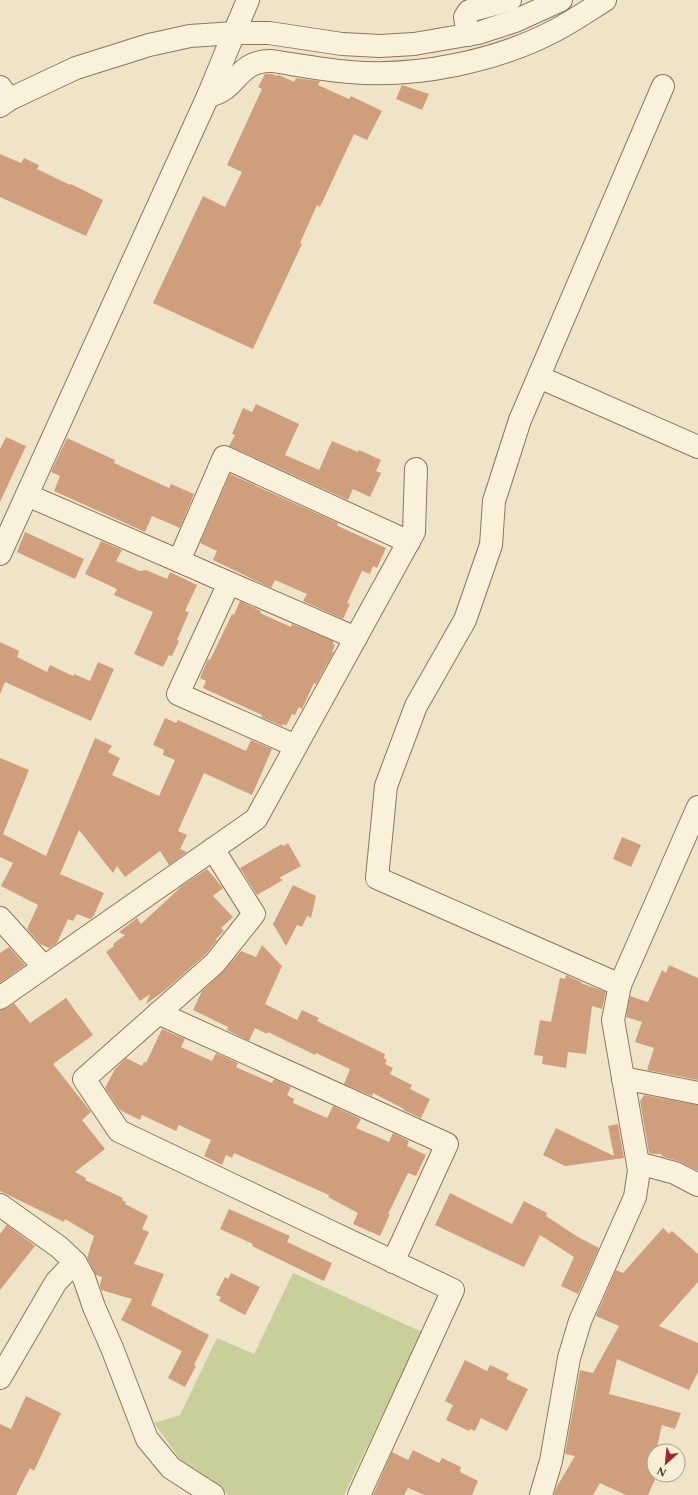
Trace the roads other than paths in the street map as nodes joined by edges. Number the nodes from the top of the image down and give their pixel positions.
1 (248, 0) edge
2 (510, 0) edge
3 (561, 0) edge
4 (605, 0) edge
5 (234, 33) junction
6 (468, 35) junction
7 (443, 40) junction
8 (446, 67) junction
9 (664, 86) dead end
10 (208, 96) junction
11 (3, 97) edge
12 (539, 377) junction
13 (698, 447) edge
14 (416, 469) dead end
15 (27, 495) junction
16 (409, 542) junction
17 (0, 554) edge
18 (179, 560) junction
19 (228, 583) junction
20 (356, 638) junction
21 (296, 746) junction
22 (698, 807) edge
23 (213, 849) junction
24 (0, 918) edge
25 (44, 967) junction
26 (620, 985) junction
27 (0, 998) edge
28 (158, 1013) junction
29 (623, 1078) junction
30 (698, 1093) edge
31 (638, 1163) junction
32 (698, 1185) edge
33 (0, 1205) edge
34 (75, 1262) junction
35 (393, 1262) junction
36 (0, 1378) edge
37 (213, 1495) edge
38 (359, 1495) edge
39 (541, 1495) edge

1 - 5 street
2 - 6 street
3 - 6 street
4 - 8 street
5 - 7 street
5 - 10 street
5 - 11 street
6 - 7 street
7 - 8 street
8 - 10 street
9 - 12 street
10 - 15 street
12 - 13 street
12 - 26 street
14 - 16 street
15 - 17 street
15 - 18 street
16 - 18 street
16 - 20 street
18 - 19 street
19 - 20 street
19 - 21 street
20 - 21 street
21 - 23 street
22 - 26 street
23 - 25 street
23 - 28 street
24 - 25 street
25 - 27 street
26 - 29 street
28 - 35 street
28 - 35 street
29 - 30 street
29 - 31 street
31 - 32 street
31 - 39 street
33 - 34 street
34 - 36 street
34 - 37 street
35 - 38 street

